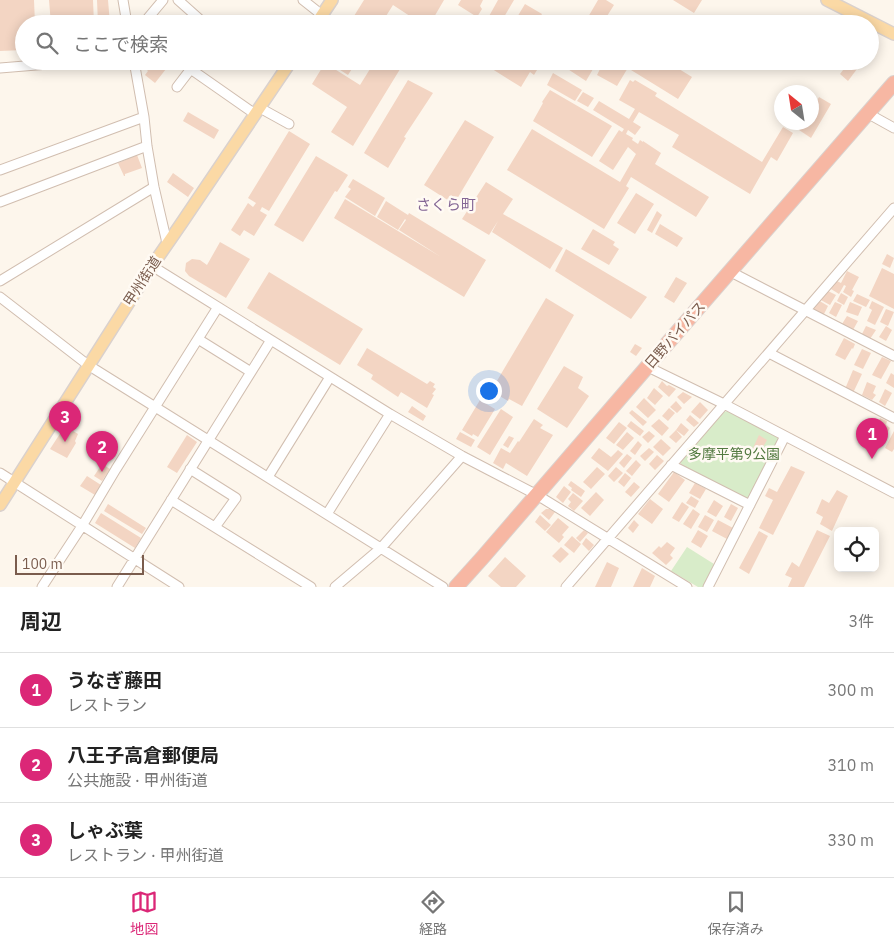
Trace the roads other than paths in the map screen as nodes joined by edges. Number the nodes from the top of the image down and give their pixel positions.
1 (123, 0) edge
2 (163, 0) edge
3 (178, 0) edge
4 (303, 0) edge
5 (332, 0) edge
6 (827, 0) edge
7 (844, 4) edge
8 (126, 15) edge
9 (150, 15) edge
10 (195, 15) edge
11 (316, 15) edge
12 (322, 15) edge
13 (862, 15) edge
14 (879, 25) edge
15 (894, 34) edge
16 (15, 67) edge
17 (0, 68) edge
18 (136, 70) edge
19 (285, 70) edge
20 (894, 83) edge
21 (177, 87) dead end
22 (257, 111) junction
23 (867, 113) junction
24 (144, 117) junction
25 (289, 124) dead end
26 (894, 128) edge
27 (147, 146) junction
28 (0, 170) edge
29 (154, 187) junction
30 (0, 202) edge
31 (894, 208) edge
32 (167, 243) junction
33 (152, 266) junction
34 (731, 272) junction
35 (0, 281) edge
36 (0, 296) edge
37 (218, 306) junction
38 (806, 311) junction
39 (198, 339) junction
40 (271, 340) junction
41 (768, 353) junction
42 (894, 356) edge
43 (88, 365) junction
44 (648, 367) junction
45 (251, 372) junction
46 (330, 377) junction
47 (724, 404) junction
48 (155, 407) junction
49 (390, 414) junction
50 (894, 418) edge
51 (785, 436) junction
52 (208, 440) junction
53 (462, 456) junction
54 (671, 465) junction
55 (190, 469) junction
56 (0, 473) edge
57 (268, 477) junction
58 (15, 482) junction
59 (894, 493) edge
60 (536, 495) junction
61 (171, 500) junction
62 (0, 505) edge
63 (750, 505) junction
64 (327, 514) junction
65 (82, 526) junction
66 (215, 528) junction
67 (607, 538) junction
68 (381, 548) junction
69 (135, 559) junction
70 (42, 587) edge
71 (117, 587) edge
72 (180, 587) edge
73 (311, 587) edge
74 (335, 587) edge
75 (443, 587) edge
76 (456, 587) edge
77 (566, 587) edge
78 (687, 587) edge
79 (708, 587) edge

1 - 8 street
2 - 9 street
3 - 10 street
4 - 11 street
5 - 12 main road
6 - 7 main road
7 - 13 main road
14 - 15 main road
16 - 17 street
18 - 24 street
19 - 22 main road, 甲州街道
20 - 23 highway, 日野バイパス
21 - 22 street
22 - 25 street
22 - 32 main road, 甲州街道
23 - 26 street
23 - 34 highway, 日野バイパス
24 - 27 street
24 - 28 street
27 - 29 street
27 - 30 street
29 - 32 street
29 - 35 street
31 - 38 street
32 - 33 main road, 甲州街道
33 - 37 street
33 - 43 main road, 甲州街道
34 - 38 street
34 - 44 highway, 日野バイパス
36 - 43 street
37 - 39 street
37 - 40 street
38 - 41 street
38 - 42 street
39 - 45 street
39 - 48 street
40 - 45 street
40 - 46 street
41 - 47 street
41 - 50 street
43 - 48 street
43 - 58 main road, 甲州街道
44 - 47 street
44 - 60 highway, 日野バイパス
45 - 52 street
46 - 49 street
46 - 57 street
47 - 51 street
47 - 54 street
48 - 52 street
48 - 65 street
49 - 53 street
49 - 64 street
51 - 59 street
51 - 63 street
52 - 55 street
52 - 57 street
53 - 60 street
53 - 68 street
54 - 63 street
54 - 67 street
55 - 61 street
55 - 66 street
56 - 58 street
57 - 64 street
58 - 62 main road, 甲州街道
58 - 65 street
60 - 67 street
60 - 76 highway, 日野バイパス
61 - 66 street
61 - 69 street
63 - 79 street
64 - 68 street
65 - 69 street
65 - 70 street
66 - 73 street
67 - 77 street
67 - 78 street
68 - 74 street
68 - 75 street
69 - 71 street
69 - 72 street

